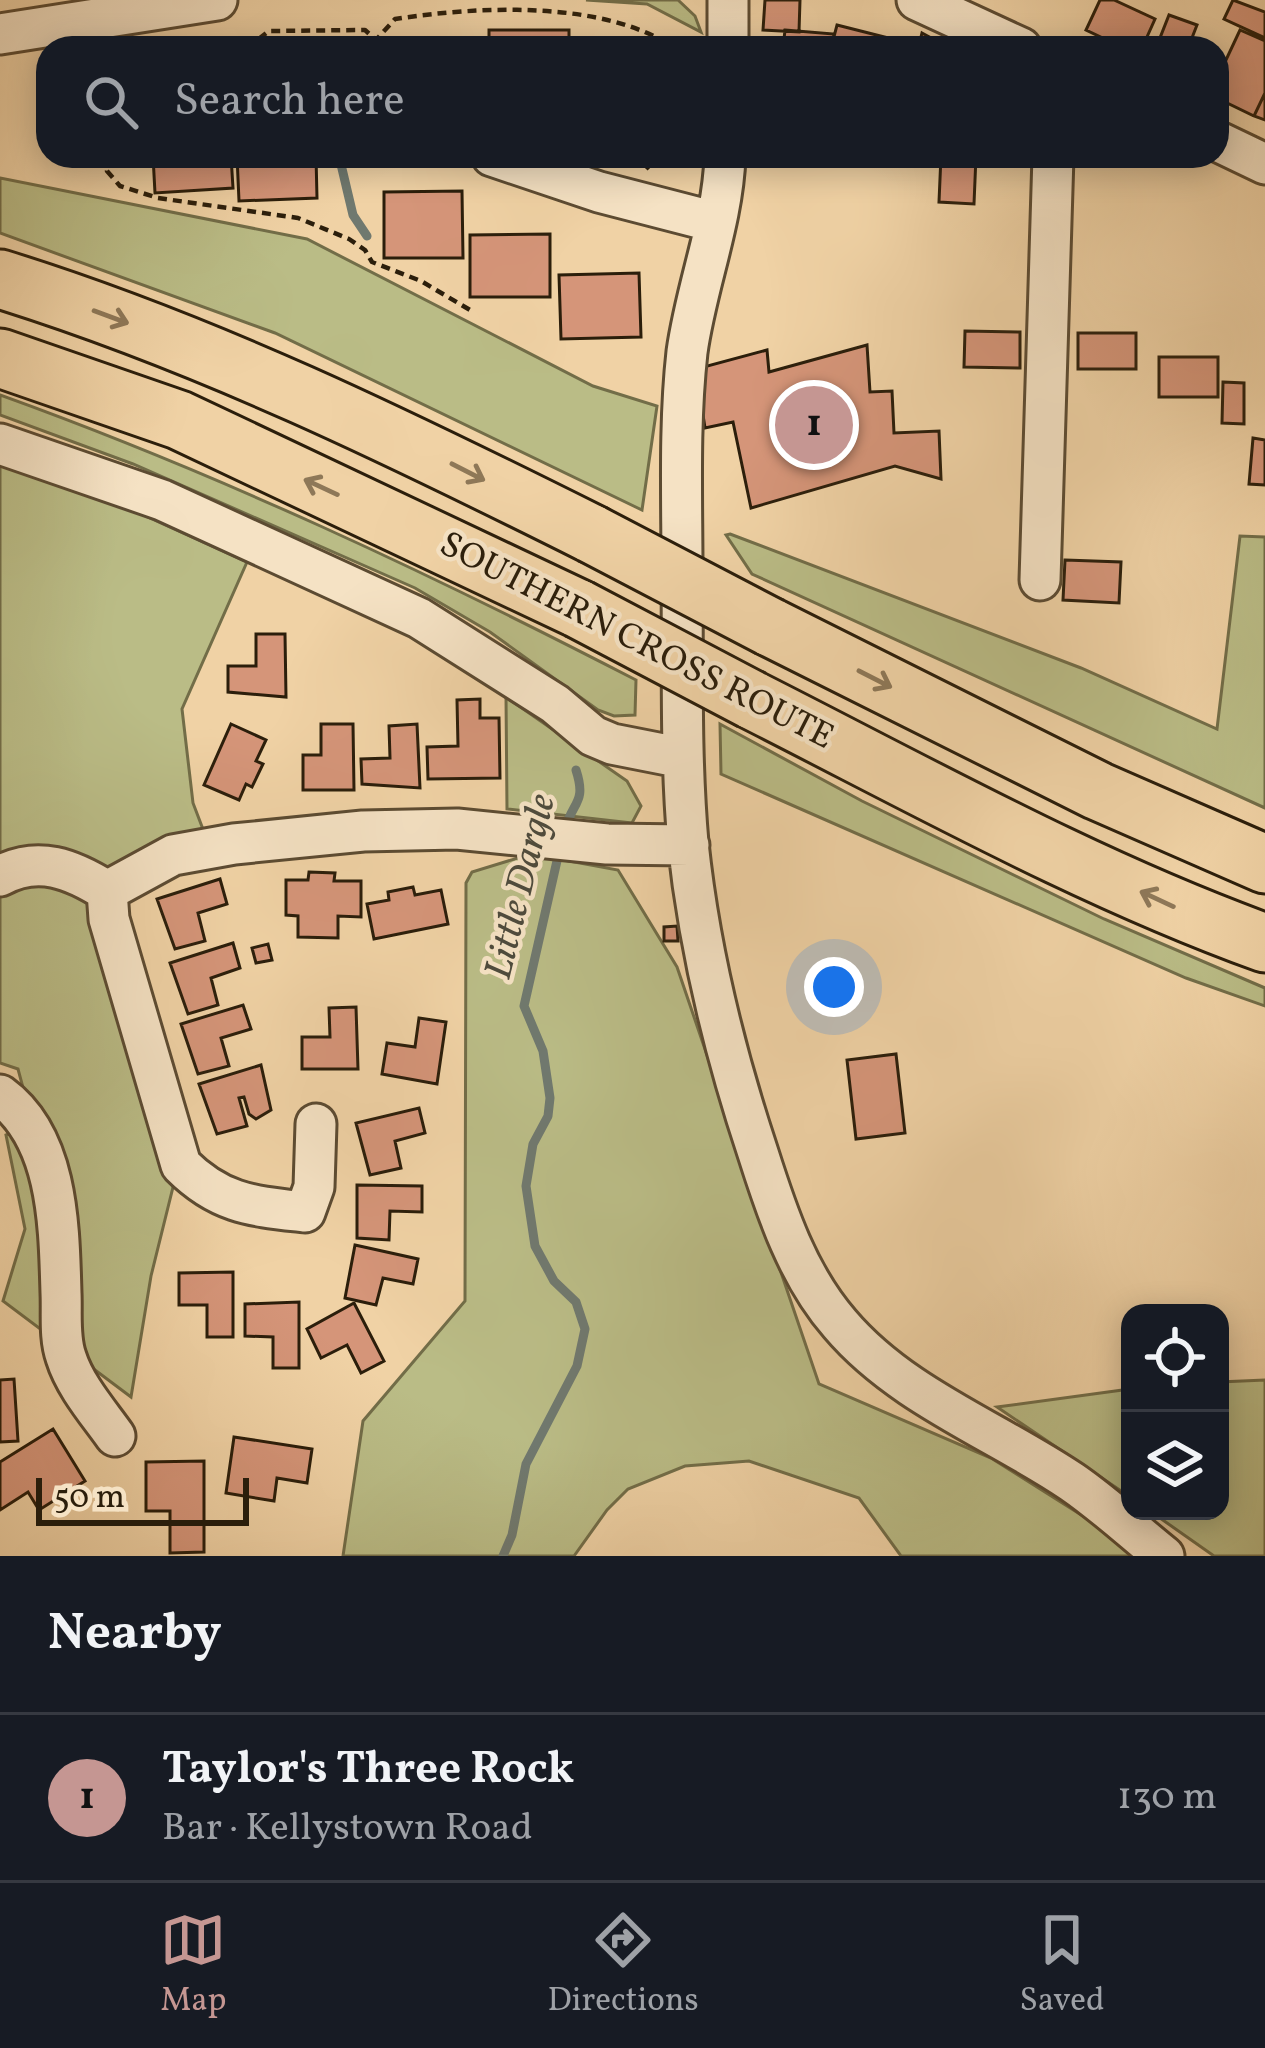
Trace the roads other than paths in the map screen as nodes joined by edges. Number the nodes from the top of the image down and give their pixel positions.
1 (217, 0) edge
2 (728, 0) edge
3 (917, 0) edge
4 (0, 34) edge
5 (728, 36) edge
6 (995, 36) edge
7 (1229, 147) edge
8 (1265, 164) edge
9 (527, 168) edge
10 (723, 168) edge
11 (1053, 168) edge
12 (715, 222) junction
13 (0, 279) edge
14 (0, 358) edge
15 (0, 444) edge
16 (1040, 580) dead end
17 (683, 758) junction
18 (688, 844) junction
19 (1265, 864) edge
20 (0, 876) edge
21 (107, 891) junction
22 (1265, 943) edge
23 (8, 1101) edge
24 (316, 1124) dead end
25 (115, 1436) dead end
26 (1164, 1556) edge

1 - 4 street
2 - 5 street
3 - 6 street
7 - 8 street
9 - 12 street
10 - 12 street
11 - 16 street
12 - 17 street
13 -> 19 highway, SOUTHERN CROSS ROUTE, bridge
22 -> 14 highway, SOUTHERN CROSS ROUTE, bridge
15 - 17 street
17 - 18 street
18 - 21 street
18 - 26 street
20 - 21 street
21 - 24 street
23 - 25 street

